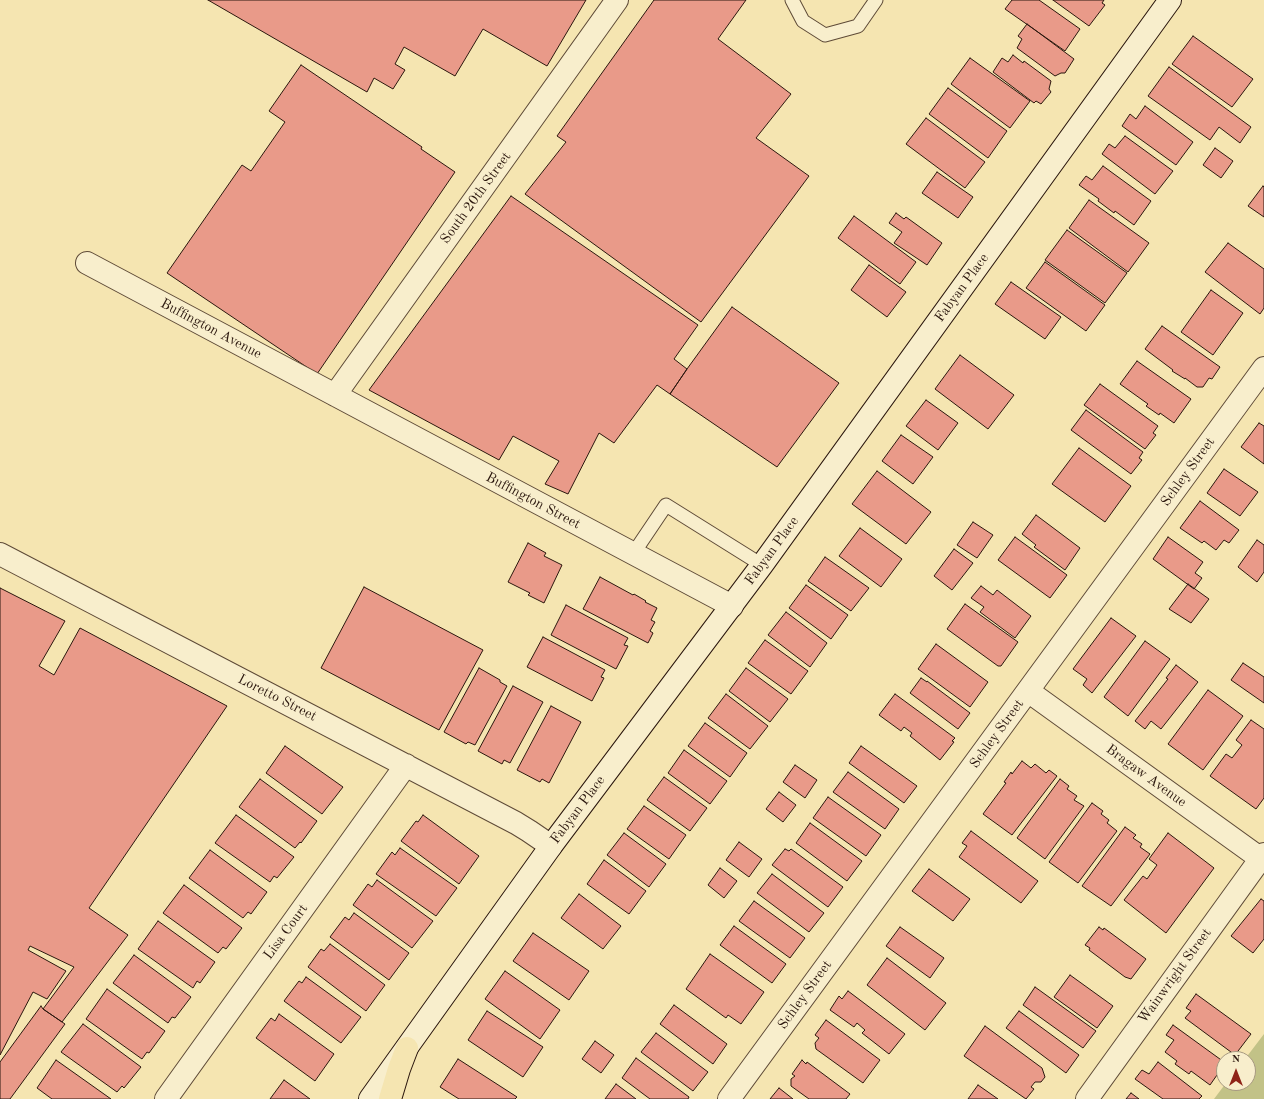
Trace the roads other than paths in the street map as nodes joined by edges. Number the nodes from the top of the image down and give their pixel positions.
1 (617, 0) edge
2 (792, 0) edge
3 (876, 0) edge
4 (1170, 0) edge
5 (87, 263) dead end
6 (1264, 368) edge
7 (335, 395) junction
8 (0, 554) edge
9 (633, 554) junction
10 (762, 565) junction
11 (732, 606) junction
12 (1028, 691) junction
13 (406, 765) junction
14 (551, 846) junction
15 (1263, 858) edge
16 (407, 1048) junction
17 (166, 1099) edge
18 (370, 1099) edge
19 (390, 1099) edge
20 (729, 1099) edge
21 (1087, 1099) edge

1 - 7 street, South 20th Street
2 - 3 lane
4 - 10 street, Fabyan Place
5 - 7 street, Buffington Avenue
6 - 12 street, Schley Street
7 - 9 street, Buffington Street
8 - 13 street, Loretto Street
9 - 10 lane
9 - 11 street, Buffington Street
10 - 11 street, Fabyan Place
11 - 14 street, Fabyan Place
12 - 15 street, Bragaw Avenue
12 - 20 street, Schley Street
13 - 14 street, Loretto Street
13 - 17 street, Lisa Court
14 - 16 street, Fabyan Place
15 - 21 street, Wainwright Street
16 - 18 street, Fabyan Place
16 - 19 highway

